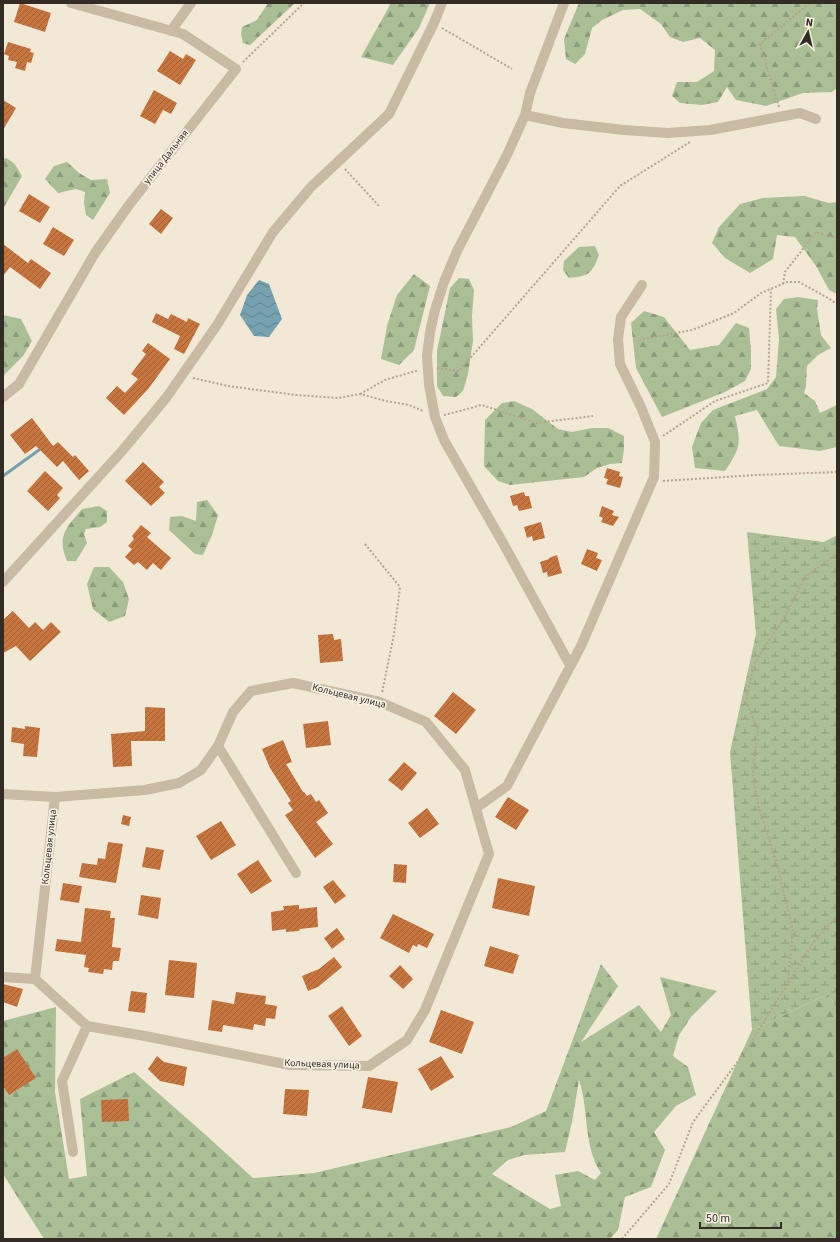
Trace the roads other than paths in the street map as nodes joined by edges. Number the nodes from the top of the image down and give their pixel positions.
1 (71, 3) edge
2 (191, 3) edge
3 (442, 3) edge
4 (564, 3) edge
5 (171, 31) junction
6 (525, 115) junction
7 (816, 119) dead end
8 (642, 285) dead end
9 (3, 397) edge
10 (3, 582) edge
11 (570, 665) junction
12 (218, 746) junction
13 (3, 794) edge
14 (55, 797) junction
15 (476, 808) junction
16 (296, 873) dead end
17 (3, 977) edge
18 (35, 978) junction
19 (87, 1026) junction
20 (73, 1152) dead end

1 - 5 street
2 - 5 street
3 - 10 street
4 - 6 street
5 - 9 street, улица Дальняя
6 - 7 street
6 - 11 street
8 - 11 street
11 - 15 street
12 - 14 street, Кольцевая улица
12 - 15 street, Кольцевая улица
12 - 16 street
13 - 14 street
14 - 18 street, Кольцевая улица
15 - 19 street, Кольцевая улица
17 - 18 street
18 - 19 street
19 - 20 street

